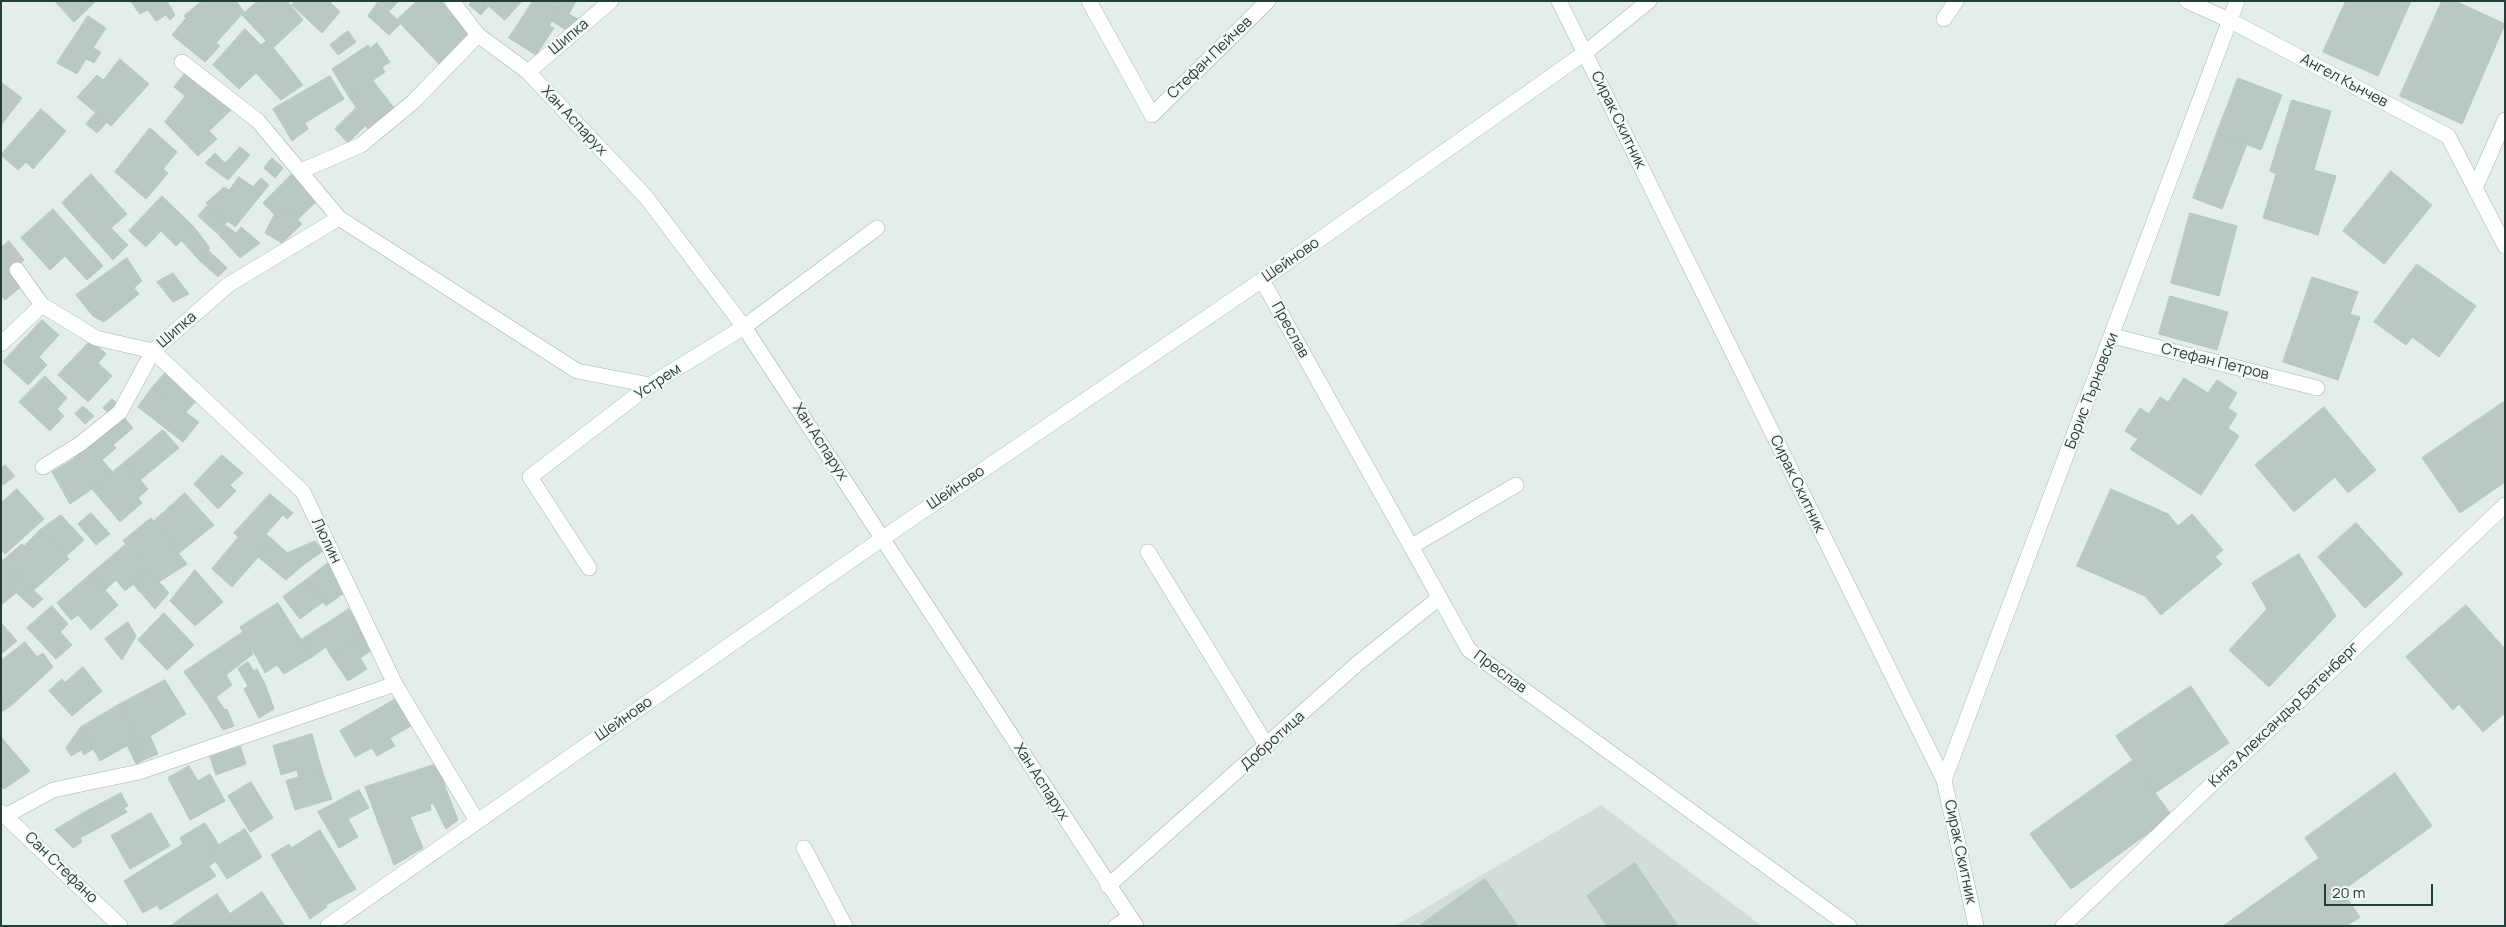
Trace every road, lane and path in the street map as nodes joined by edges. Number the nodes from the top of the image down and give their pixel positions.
1 (452, 1) edge
2 (611, 1) edge
3 (1089, 1) edge
4 (1268, 1) edge
5 (1559, 1) edge
6 (1649, 1) edge
7 (1956, 1) edge
8 (2188, 1) edge
9 (2237, 1) edge
10 (1944, 19) dead end
11 (2231, 21) junction
12 (478, 35) junction
13 (1586, 52) junction
14 (182, 62) dead end
15 (528, 72) junction
16 (2505, 120) edge
17 (301, 171) junction
18 (2475, 188) junction
19 (339, 218) junction
20 (877, 228) dead end
21 (2505, 246) edge
22 (17, 270) dead end
23 (1262, 280) junction
24 (42, 305) junction
25 (744, 327) junction
26 (2112, 336) junction
27 (1, 344) edge
28 (153, 352) junction
29 (650, 385) junction
30 (2317, 388) dead end
31 (43, 468) dead end
32 (1516, 485) dead end
33 (2505, 505) edge
34 (883, 538) junction
35 (1412, 546) junction
36 (1148, 552) dead end
37 (589, 568) dead end
38 (1439, 598) junction
39 (395, 684) junction
40 (1267, 746) junction
41 (1944, 780) junction
42 (4, 814) edge
43 (477, 820) junction
44 (804, 848) dead end
45 (1108, 886) junction
46 (1133, 922) edge
47 (120, 926) edge
48 (328, 926) edge
49 (845, 926) edge
50 (1116, 926) edge
51 (1849, 926) edge
52 (1976, 926) edge
53 (2063, 926) edge

1 - 12 street, Хан Аспарух
2 - 15 street, Шипка
3 - 4 street, Стефан Пейчев
5 - 13 street, Сирак Скитник
6 - 13 street, Шейново
7 - 10 street
8 - 11 street, Ангел Кънчев
9 - 11 street, Борис Търновски
11 - 18 street, Ангел Кънчев
11 - 26 street, Борис Търновски
12 - 15 street, Хан Аспарух
12 - 17 street
13 - 23 street, Шейново
13 - 41 street, Сирак Скитник
14 - 17 street
15 - 25 street, Хан Аспарух
16 - 18 street
17 - 19 street
18 - 21 street, Ангел Кънчев
19 - 28 street, Шипка
19 - 29 street
20 - 25 street, Устрем
22 - 24 street
23 - 34 street, Шейново
23 - 35 street, Преслав
24 - 27 street
24 - 28 street, Люлин
25 - 29 street, Устрем
25 - 34 street, Хан Аспарух
26 - 30 street, Стефан Петров
26 - 41 street, Борис Търновски
28 - 31 street, Шипка
28 - 39 street, Люлин
29 - 37 street, Устрем
32 - 35 street
33 - 53 street, Княз Александър Батенберг
34 - 43 street, Шейново
34 - 45 street, Хан Аспарух
35 - 38 street, Преслав
36 - 40 street
38 - 40 street, Добротица
38 - 51 street, Преслав
39 - 42 street
39 - 43 street, Люлин
40 - 45 street, Добротица
41 - 52 street, Сирак Скитник
42 - 47 street, Сан Стефано
43 - 48 street, Шейново
44 - 49 street
45 - 46 street, Хан Аспарух
46 - 50 street

